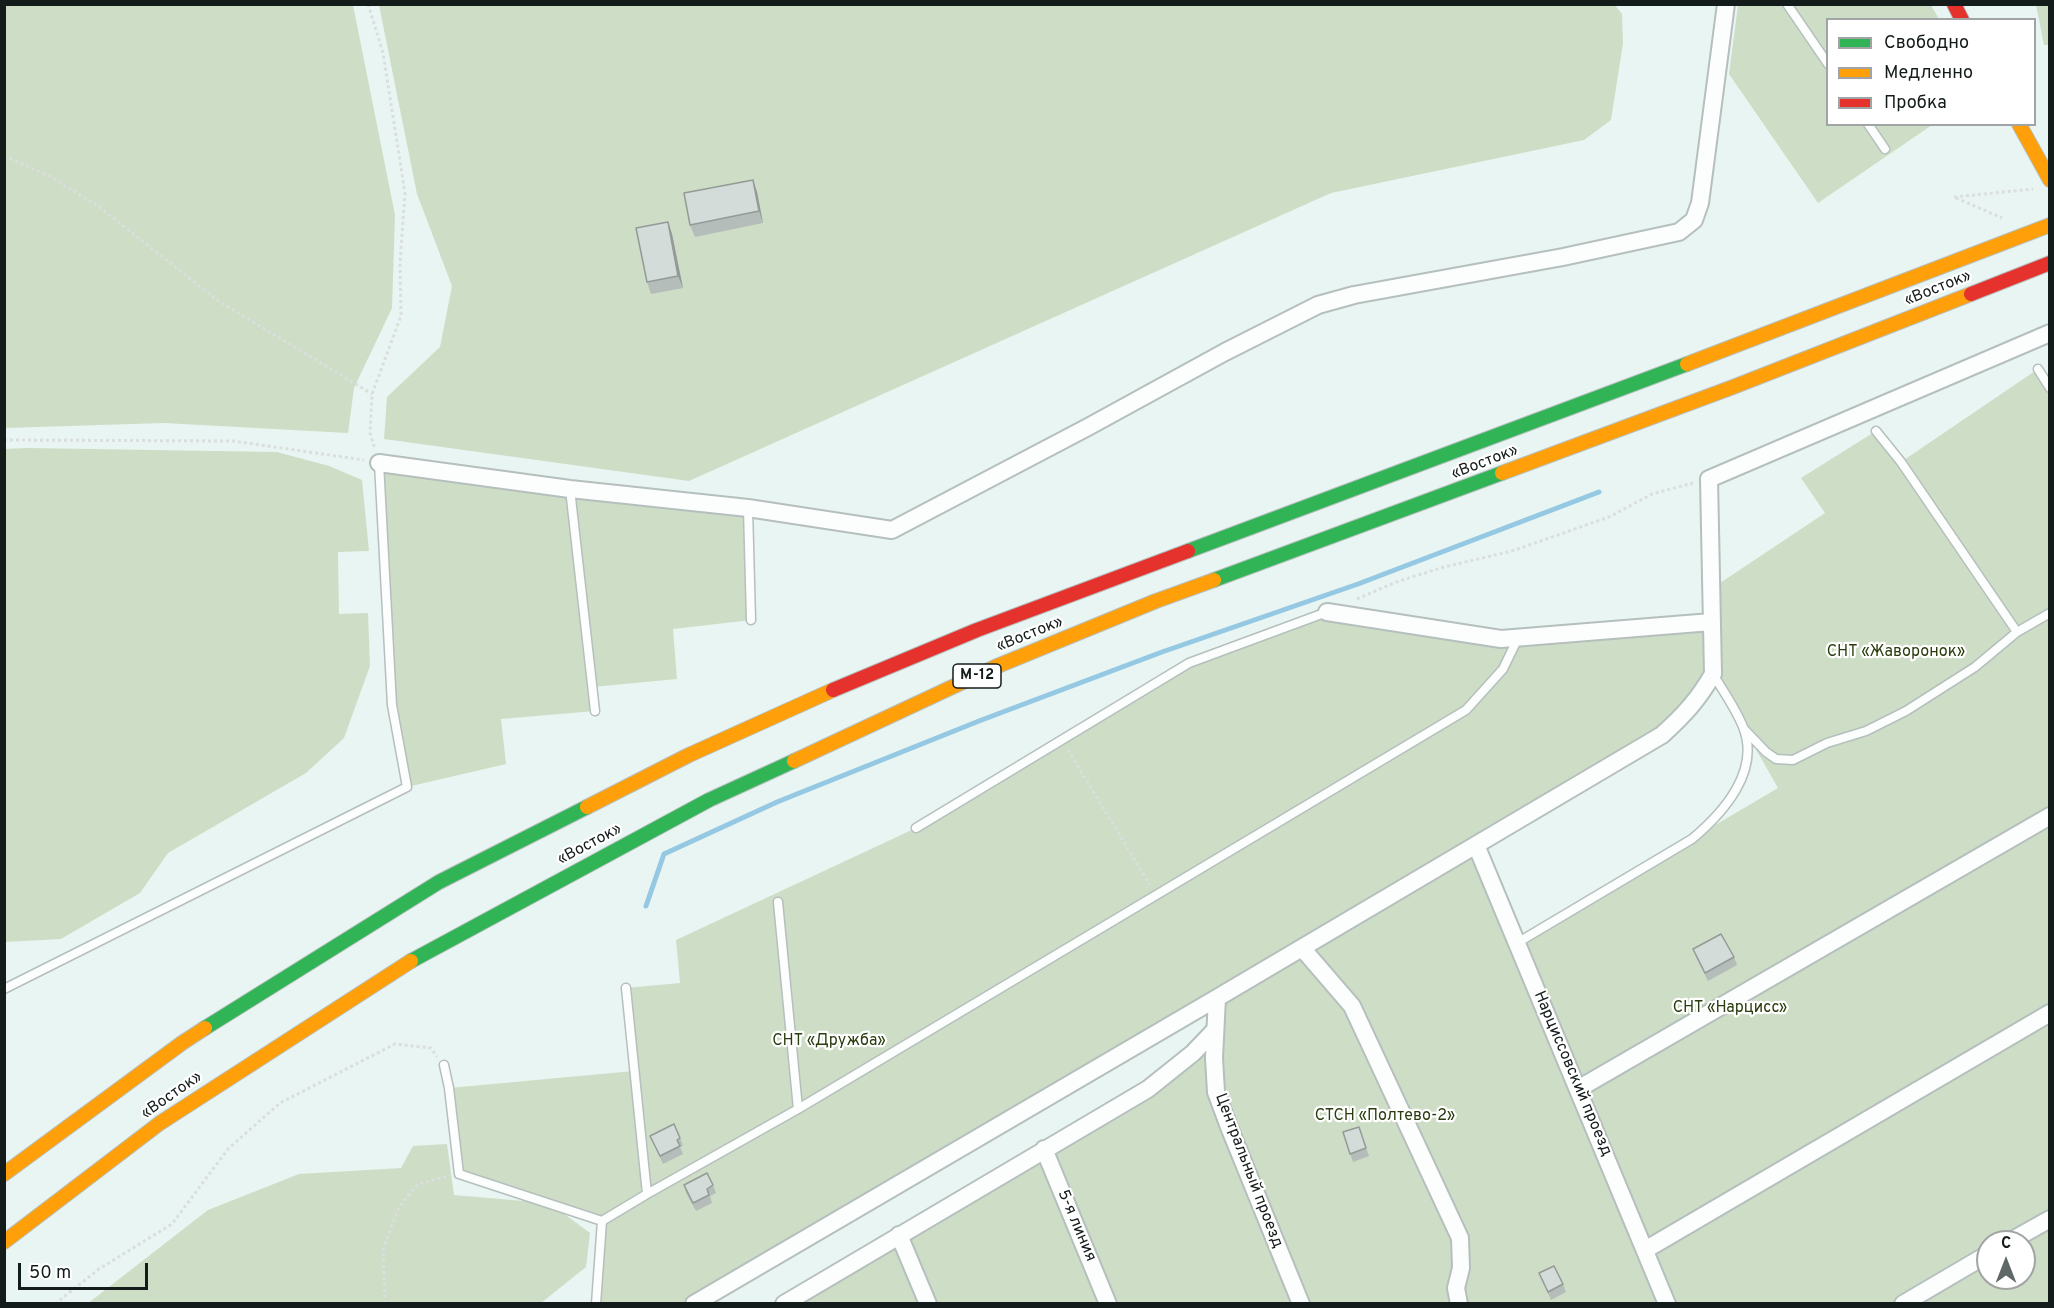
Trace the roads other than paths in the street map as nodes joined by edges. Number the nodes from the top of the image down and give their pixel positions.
1 (1726, 4) edge
2 (1787, 4) edge
3 (1954, 4) edge
4 (1961, 18) edge
5 (1826, 62) edge
6 (1869, 126) edge
7 (2020, 126) edge
8 (1884, 149) dead end
9 (2049, 180) edge
10 (2049, 225) edge
11 (2049, 263) edge
12 (2049, 333) edge
13 (2038, 369) dead end
14 (2049, 388) edge
15 (1876, 431) dead end
16 (379, 463) joint
17 (570, 489) junction
18 (748, 508) junction
19 (1327, 612) joint
20 (2049, 613) edge
21 (751, 620) dead end
22 (1711, 622) junction
23 (2017, 632) junction
24 (1518, 637) junction
25 (1713, 674) junction
26 (595, 711) dead end
27 (1744, 728) junction
28 (2049, 816) edge
29 (916, 828) dead end
30 (1476, 845) junction
31 (778, 902) dead end
32 (1516, 943) junction
33 (1302, 948) junction
34 (4, 988) edge
35 (626, 988) dead end
36 (1217, 998) junction
37 (2049, 1013) edge
38 (1215, 1030) junction
39 (444, 1065) road end
40 (1578, 1089) junction
41 (798, 1109) junction
42 (1044, 1149) junction
43 (4, 1174) edge
44 (648, 1194) junction
45 (2049, 1219) edge
46 (602, 1221) junction
47 (2030, 1230) edge
48 (899, 1235) junction
49 (4, 1242) edge
50 (1645, 1250) junction
51 (1976, 1261) edge
52 (596, 1304) edge
53 (694, 1304) edge
54 (784, 1304) edge
55 (928, 1304) edge
56 (1108, 1304) edge
57 (1301, 1304) edge
58 (1459, 1304) edge
59 (1668, 1304) edge
60 (1903, 1304) edge

1 - 18 street
2 - 5 lane
3 - 4 main road
6 - 8 lane
7 - 9 main road
10 - 43 main road, «Восток» / М-12
11 - 49 main road, «Восток» / М-12
12 - 22 street
13 - 14 lane
15 - 23 lane
16 - 17 street
16 - 34 lane
17 - 18 street
17 - 26 lane
18 - 21 lane
19 - 24 street
19 - 29 lane
20 - 23 lane
22 - 24 street
22 - 25 street
23 - 27 lane
24 - 41 lane
25 - 27 lane
25 - 30 street
27 - 32 lane
28 - 40 street
30 - 32 street, Нарциссовский проезд
30 - 33 street
31 - 41 lane
32 - 40 street, Нарциссовский проезд
33 - 36 street
33 - 58 street
35 - 44 lane
36 - 38 street, Центральный проезд
36 - 53 street
37 - 50 street
38 - 42 street
38 - 57 street, Центральный проезд
39 - 46 lane
40 - 50 street, Нарциссовский проезд
41 - 44 lane
42 - 48 street
42 - 56 street, 5-я линия
44 - 46 lane
45 - 47 street
46 - 52 lane
48 - 54 street
48 - 55 street
50 - 59 street, Нарциссовский проезд
51 - 60 street

